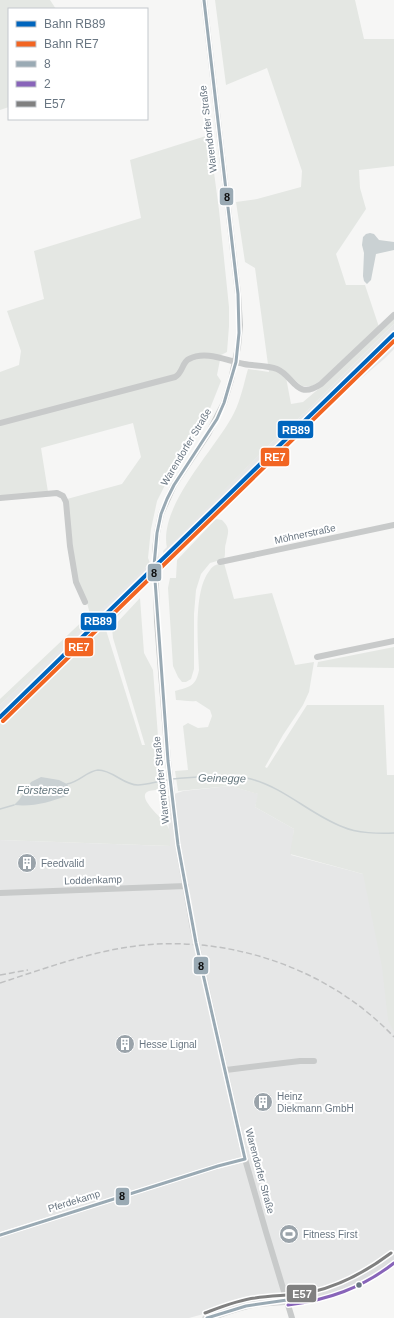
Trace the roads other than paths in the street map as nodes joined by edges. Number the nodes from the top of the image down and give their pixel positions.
1 (204, 0) edge
2 (394, 314) edge
3 (236, 362) junction
4 (0, 424) edge
5 (0, 498) edge
6 (394, 525) edge
7 (220, 562) dead end
8 (85, 602) dead end
9 (394, 641) edge
10 (317, 657) dead end
11 (186, 886) junction
12 (0, 893) edge
13 (314, 1061) dead end
14 (226, 1070) junction
15 (245, 1159) junction
16 (0, 1235) edge
17 (394, 1257) edge
18 (287, 1300) junction
19 (207, 1318) edge
20 (292, 1318) edge

1 - 3 street, Warendorfer Straße
2 - 3 street
3 - 4 street
3 - 11 street, Warendorfer Straße
5 - 8 street
6 - 7 street, Möhnerstraße
9 - 10 street
11 - 12 street, Loddenkamp
11 - 14 street, Warendorfer Straße
13 - 14 street
14 - 15 street, Warendorfer Straße
15 - 16 street, Pferdekamp
15 - 18 street, Warendorfer Straße
17 - 18 main road
18 - 19 main road
18 - 20 street, Warendorfer Straße

